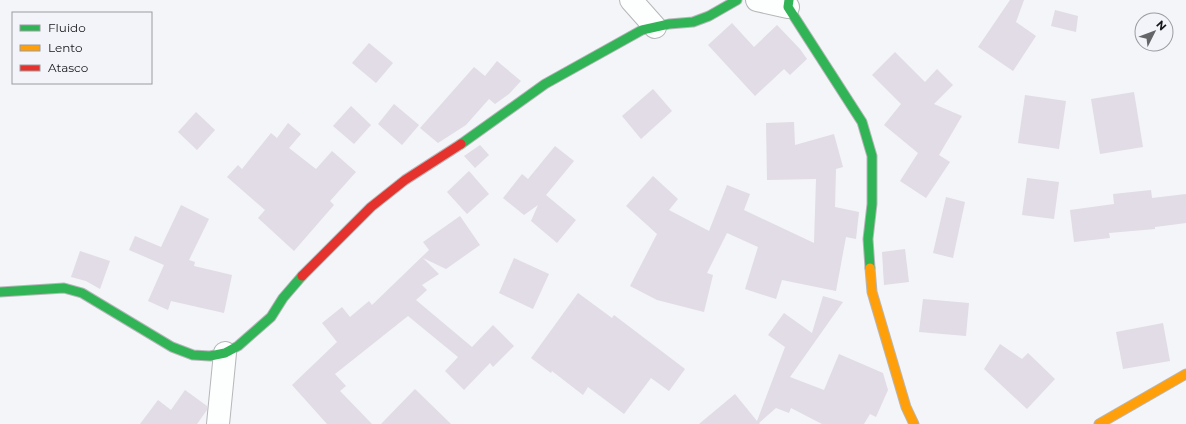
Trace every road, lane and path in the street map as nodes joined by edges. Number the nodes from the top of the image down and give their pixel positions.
1 (631, 0) edge
2 (737, 0) edge
3 (757, 0) edge
4 (788, 4) edge
5 (656, 27) junction
6 (0, 292) edge
7 (225, 353) junction
8 (1186, 374) edge
9 (218, 424) edge
10 (914, 424) edge
11 (1099, 424) edge

1 - 5 street
2 - 5 street
3 - 4 street
4 - 10 street
5 - 7 street
6 - 7 street
7 - 9 street
8 - 11 street

